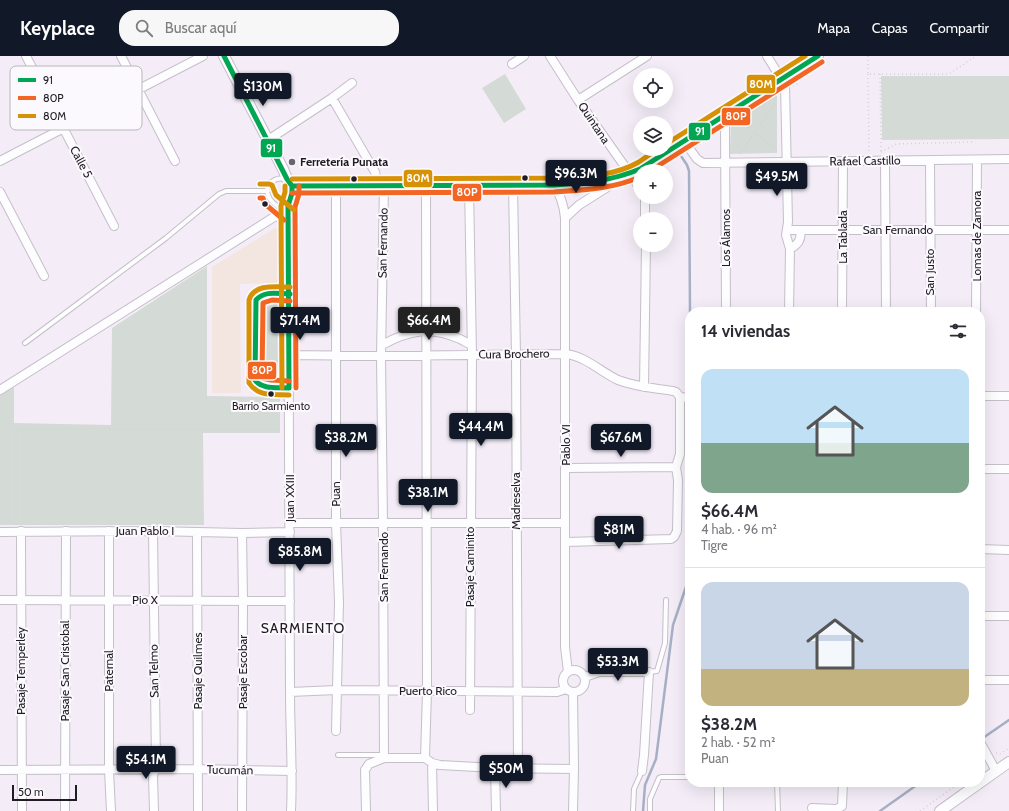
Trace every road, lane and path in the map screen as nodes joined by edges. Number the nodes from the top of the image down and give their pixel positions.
1 (26, 56) edge
2 (121, 56) edge
3 (203, 56) edge
4 (224, 56) edge
5 (524, 56) edge
6 (550, 56) edge
7 (647, 56) edge
8 (767, 56) edge
9 (818, 56) edge
10 (868, 56) edge
11 (976, 56) edge
12 (512, 64) dead end
13 (31, 66) edge
14 (126, 66) edge
15 (868, 74) junction
16 (880, 74) junction
17 (782, 79) junction
18 (352, 83) dead end
19 (799, 83) dead end
20 (142, 87) edge
21 (785, 90) junction
22 (142, 97) edge
23 (332, 98) junction
24 (578, 100) junction
25 (726, 115) junction
26 (738, 120) junction
27 (725, 128) junction
28 (59, 130) edge
29 (64, 130) edge
30 (754, 133) junction
31 (268, 140) junction
32 (684, 141) junction
33 (974, 142) dead end
34 (690, 150) junction
35 (869, 151) dead end
36 (881, 152) junction
37 (1009, 159) edge
38 (786, 160) junction
39 (977, 160) junction
40 (0, 161) edge
41 (175, 161) dead end
42 (843, 161) junction
43 (881, 161) junction
44 (930, 161) junction
45 (730, 163) junction
46 (629, 174) junction
47 (613, 179) junction
48 (633, 179) edge
49 (289, 182) junction
50 (381, 184) junction
51 (554, 184) junction
52 (336, 185) junction
53 (426, 185) junction
54 (469, 185) junction
55 (513, 185) junction
56 (268, 191) junction
57 (0, 192) edge
58 (289, 199) junction
59 (275, 203) junction
60 (289, 216) junction
61 (565, 218) junction
62 (114, 226) dead end
63 (787, 230) junction
64 (800, 230) junction
65 (843, 230) junction
66 (885, 230) junction
67 (977, 230) junction
68 (1009, 230) edge
69 (930, 231) junction
70 (790, 249) junction
71 (646, 252) edge
72 (44, 276) dead end
73 (290, 294) junction
74 (726, 307) edge
75 (789, 307) edge
76 (842, 307) edge
77 (886, 307) edge
78 (931, 307) edge
79 (976, 307) edge
80 (427, 331) junction
81 (24, 342) dead end
82 (382, 345) junction
83 (471, 345) junction
84 (566, 354) junction
85 (290, 355) junction
86 (336, 355) junction
87 (427, 355) junction
88 (472, 355) junction
89 (516, 355) junction
90 (381, 356) junction
91 (644, 387) junction
92 (289, 388) junction
93 (0, 390) edge
94 (985, 396) edge
95 (1009, 396) edge
96 (685, 397) edge
97 (685, 407) edge
98 (290, 429) junction
99 (676, 467) junction
100 (566, 468) junction
101 (985, 469) edge
102 (1009, 469) edge
103 (290, 523) junction
104 (336, 523) junction
105 (383, 523) junction
106 (427, 523) junction
107 (470, 523) junction
108 (516, 523) junction
109 (565, 523) junction
110 (19, 531) junction
111 (66, 531) junction
112 (109, 531) junction
113 (153, 531) junction
114 (0, 532) edge
115 (197, 532) junction
116 (290, 532) junction
117 (242, 533) junction
118 (566, 542) junction
119 (985, 549) edge
120 (1009, 550) edge
121 (0, 600) edge
122 (21, 600) junction
123 (65, 600) junction
124 (109, 600) junction
125 (153, 600) junction
126 (197, 600) junction
127 (243, 600) junction
128 (666, 600) dead end
129 (290, 601) junction
130 (985, 616) edge
131 (1009, 616) edge
132 (568, 672) junction
133 (649, 672) junction
134 (585, 677) junction
135 (985, 680) edge
136 (1009, 680) edge
137 (337, 690) junction
138 (570, 690) junction
139 (384, 691) junction
140 (427, 691) junction
141 (470, 691) junction
142 (290, 692) junction
143 (516, 692) junction
144 (470, 710) dead end
145 (336, 731) dead end
146 (985, 751) edge
147 (338, 755) dead end
148 (384, 756) junction
149 (425, 758) junction
150 (1009, 762) edge
151 (432, 763) junction
152 (495, 768) junction
153 (65, 769) junction
154 (198, 769) junction
155 (518, 769) junction
156 (574, 769) junction
157 (0, 770) edge
158 (21, 770) junction
159 (109, 770) junction
160 (155, 770) junction
161 (243, 770) junction
162 (292, 771) junction
163 (642, 771) joint
164 (996, 771) junction
165 (685, 776) edge
166 (985, 779) edge
167 (718, 787) edge
168 (777, 787) edge
169 (843, 787) edge
170 (954, 787) edge
171 (974, 787) edge
172 (812, 808) dead end
173 (22, 811) edge
174 (65, 811) edge
175 (111, 811) edge
176 (154, 811) edge
177 (198, 811) edge
178 (242, 811) edge
179 (291, 811) edge
180 (366, 811) edge
181 (433, 811) edge
182 (496, 811) edge
183 (573, 811) edge
184 (633, 811) edge
185 (650, 811) edge
186 (719, 811) edge
187 (778, 811) edge
188 (920, 811) edge
189 (940, 811) edge

1 - 13 street, Calle 5
2 - 14 street
3 - 20 street
4 - 31 street
5 - 12 street
6 - 24 street, Quintana
7 - 24 street
8 - 17 street
9 - 17 street
10 - 15 path
11 - 16 path
15 - 16 path
15 - 35 path
16 - 36 path
17 - 21 street
17 - 25 street
18 - 23 street
19 - 21 path
21 - 26 path
21 - 30 path
21 - 38 street
22 - 41 street
23 - 31 street
23 - 50 street, San Fernando
24 - 46 street, Quintana
25 - 26 path
25 - 27 street, Los Álamos
25 - 32 street
26 - 27 path
26 - 30 path
27 - 34 path
27 - 45 street, Los Álamos
28 - 40 street
29 - 62 street, Calle 5
30 - 38 path
30 - 45 path
31 - 49 street
32 - 34 street, Rafael Castillo
32 - 46 street
33 - 36 path
34 - 45 street, Rafael Castillo
36 - 43 path
37 - 39 street, Rafael Castillo
38 - 42 street, Rafael Castillo
38 - 45 street, Rafael Castillo
38 - 63 street
39 - 44 street, Rafael Castillo
39 - 67 street, Lomas de Zamora
42 - 43 street, Rafael Castillo
42 - 65 street, La Tablada
43 - 44 street, Rafael Castillo
43 - 66 street
44 - 69 street, San Justo
45 - 74 street, Los Álamos
46 - 47 street
46 - 48 street, Quintana
47 - 51 street
47 - 61 street
49 - 52 street
49 - 56 lane
49 - 58 street, Juan XXIII
50 - 52 street
50 - 53 street
50 - 82 street, San Fernando
51 - 55 street
51 - 61 street, Pablo VI
52 - 86 street, Puan
53 - 54 street
53 - 80 street
54 - 55 street
54 - 83 street, Pasaje Caminito
55 - 89 street, Madreselva
56 - 59 lane
56 - 81 lane
57 - 72 street
58 - 59 lane
58 - 60 street, Juan XXIII
59 - 60 lane
60 - 73 street, Juan XXIII
60 - 93 street
61 - 84 street, Pablo VI
63 - 64 street, San Fernando
63 - 70 street
64 - 65 street, San Fernando
64 - 70 street
65 - 66 street, San Fernando
65 - 76 street, La Tablada
66 - 69 street, San Fernando
66 - 77 street
67 - 68 street, San Fernando
67 - 69 street, San Fernando
67 - 79 street, Lomas de Zamora
69 - 78 street, San Justo
70 - 75 street
71 - 91 street
73 - 85 street, Juan XXIII
73 - 92 street
80 - 82 street
80 - 83 street
80 - 87 street
82 - 90 street, San Fernando
83 - 88 street, Pasaje Caminito
84 - 89 street, Cura Brochero
84 - 91 street, Cura Brochero
84 - 100 street, Pablo VI
85 - 86 street, Cura Brochero
85 - 92 street, Juan XXIII
86 - 90 street, Cura Brochero
86 - 104 street, Puan
87 - 88 street, Cura Brochero
87 - 90 street, Cura Brochero
87 - 106 street
88 - 89 street, Cura Brochero
88 - 107 street, Pasaje Caminito
89 - 108 street, Madreselva
90 - 105 street, San Fernando
91 - 96 street, Cura Brochero
92 - 98 street, Juan XXIII
94 - 95 street
97 - 99 street
98 - 103 street, Juan XXIII
98 - 110 path
99 - 100 street
99 - 118 street
100 - 109 street, Pablo VI
101 - 102 street
103 - 104 street
103 - 116 street, Juan XXIII
104 - 105 street
104 - 137 street, Puan
105 - 106 street
105 - 139 street, San Fernando
106 - 107 street
106 - 140 street
107 - 108 street
107 - 141 street, Pasaje Caminito
108 - 109 street
108 - 143 street, Madreselva
109 - 118 street, Pablo VI
110 - 111 street, Juan Pablo I
110 - 114 street, Juan Pablo I
110 - 122 street, Pasaje Temperley
111 - 112 street, Juan Pablo I
111 - 123 street, Pasaje San Cristobal
112 - 113 street, Juan Pablo I
112 - 124 street, Paternal
113 - 115 street, Juan Pablo I
113 - 125 street, San Telmo
115 - 117 street, Juan Pablo I
115 - 126 street, Pasaje Quilmes
116 - 117 street, Juan Pablo I
116 - 129 street, Juan XXIII
117 - 127 street, Pasaje Escobar
118 - 132 street, Pablo VI
119 - 120 street
121 - 122 street, Pio X
122 - 123 street, Pio X
122 - 158 street, Pasaje Temperley
123 - 124 street, Pio X
123 - 153 street, Pasaje San Cristobal
124 - 125 street, Pio X
124 - 159 street, Paternal
125 - 126 street, Pio X
125 - 160 street, San Telmo
126 - 127 street, Pio X
126 - 154 street, Pasaje Quilmes
127 - 129 street, Pio X
127 - 161 street, Pasaje Escobar
128 - 133 lane
129 - 142 street, Juan XXIII
130 - 131 street
132 - 134 street
132 - 138 street
133 - 134 street
133 - 163 street
134 - 138 street
135 - 136 street
137 - 139 street, Puerto Rico
137 - 142 street, Puerto Rico
137 - 145 street, Puan
138 - 143 street, Puerto Rico
138 - 156 street
139 - 140 street, Puerto Rico
139 - 148 street, San Fernando
140 - 141 street, Puerto Rico
140 - 149 street
141 - 143 street, Puerto Rico
141 - 144 street, Pasaje Caminito
142 - 162 street, Juan XXIII
143 - 155 street, Madreselva
146 - 164 street
147 - 148 lane
148 - 149 street
148 - 180 street
149 - 151 street
150 - 164 street
151 - 152 street
151 - 181 street
152 - 155 street
152 - 182 street
153 - 158 street, Tucumán
153 - 159 street, Tucumán
153 - 174 street, Pasaje San Cristobal
154 - 160 street, Tucumán
154 - 161 street, Tucumán
154 - 177 street, Pasaje Quilmes
155 - 156 street
156 - 183 street
157 - 158 street, Tucumán
158 - 173 street, Pasaje Temperley
159 - 160 street, Tucumán
159 - 175 street, Paternal
160 - 176 street, San Telmo
161 - 162 street, Tucumán
161 - 178 street, Pasaje Escobar
162 - 179 street, Juan XXIII
163 - 184 lane
164 - 166 street
165 - 185 lane
167 - 186 street
168 - 187 lane
169 - 172 street
170 - 188 path
171 - 189 street

